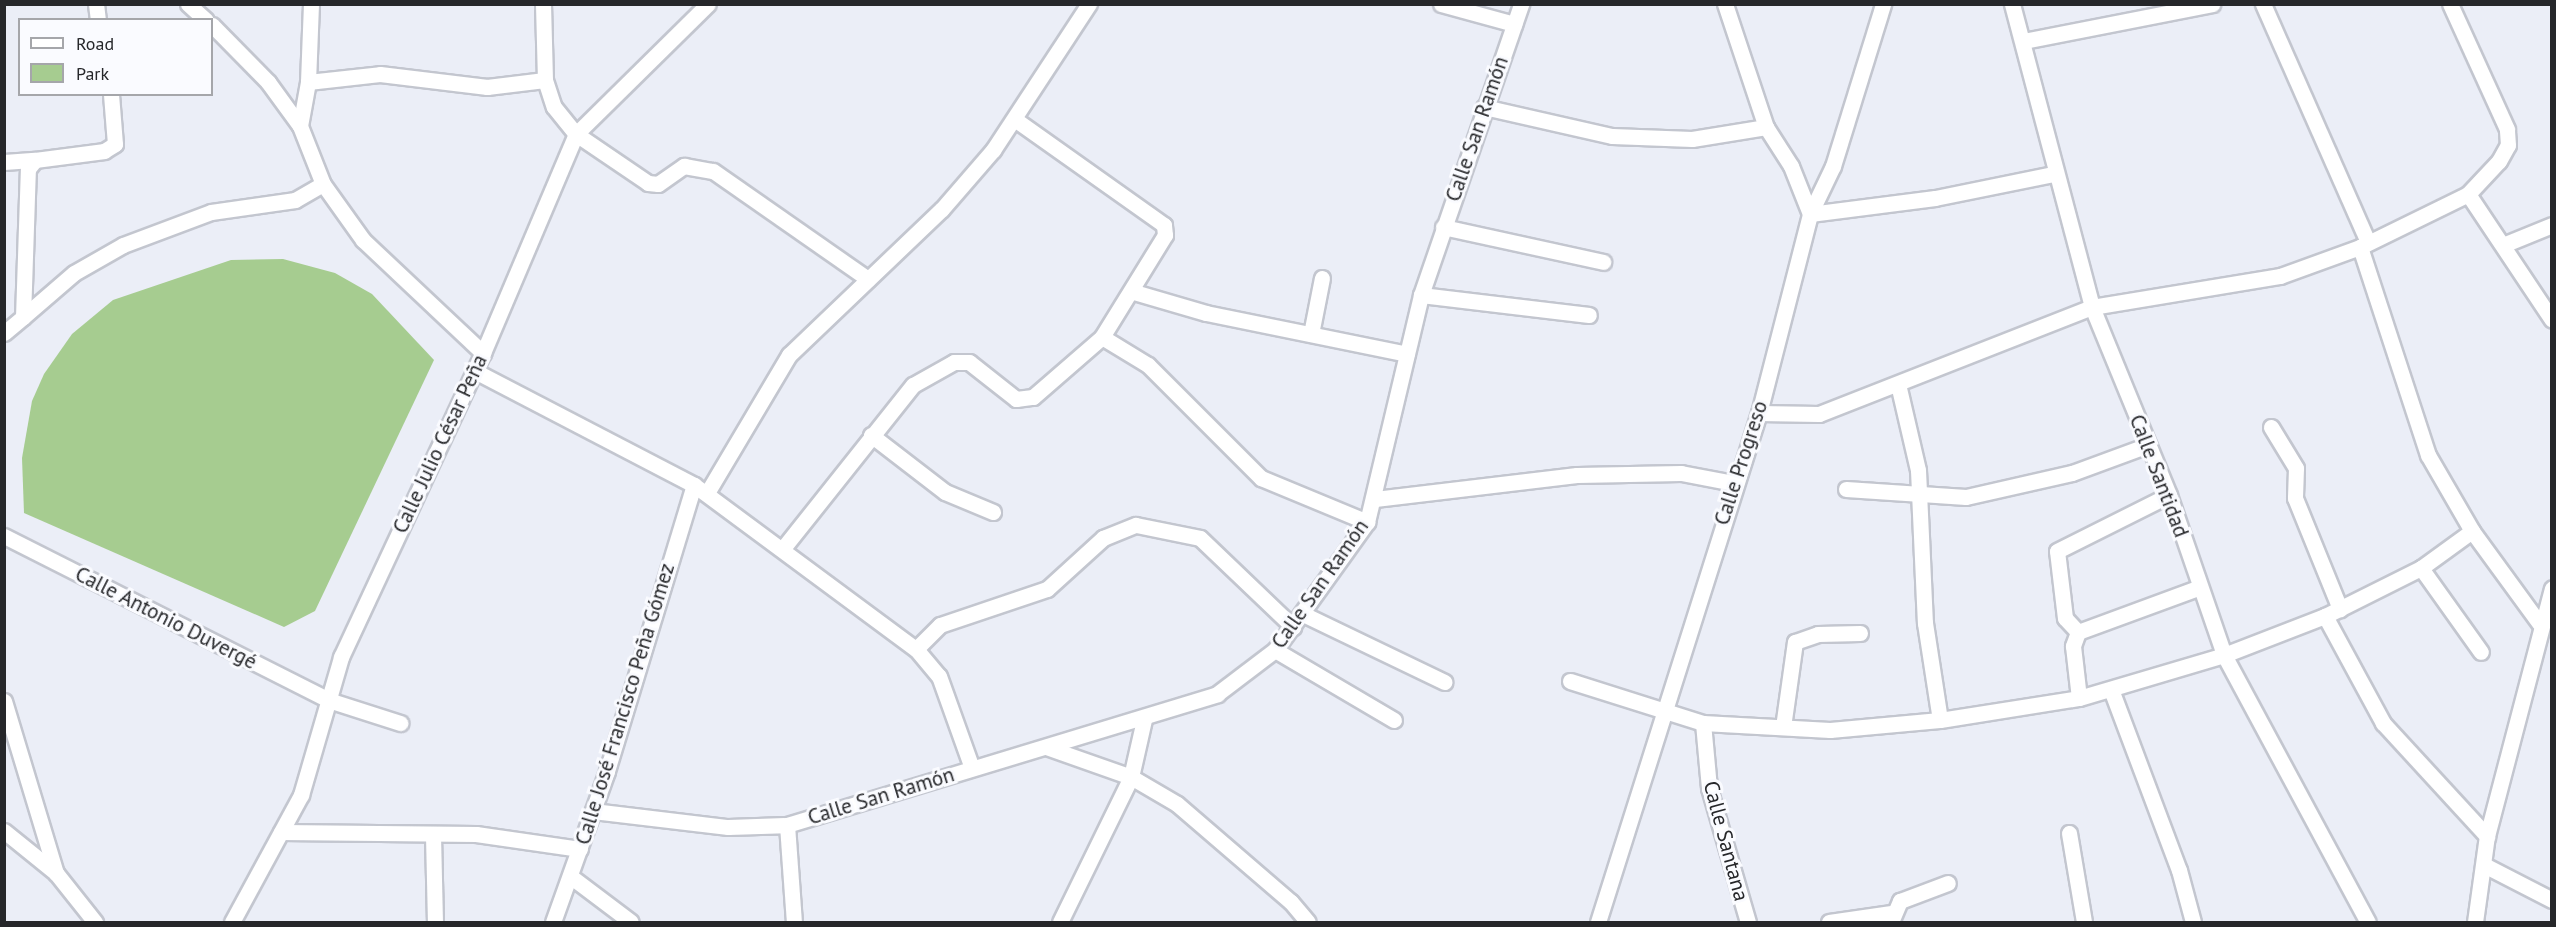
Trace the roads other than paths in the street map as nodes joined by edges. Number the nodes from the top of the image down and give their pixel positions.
1 (188, 4) edge
2 (311, 4) edge
3 (543, 4) edge
4 (708, 4) edge
5 (1089, 4) edge
6 (1441, 4) edge
7 (1521, 4) edge
8 (1725, 4) edge
9 (1883, 4) edge
10 (2012, 4) edge
11 (2212, 4) edge
12 (2263, 4) edge
13 (2450, 4) edge
14 (204, 18) edge
15 (1514, 24) junction
16 (213, 26) edge
17 (2024, 41) junction
18 (545, 80) junction
19 (308, 82) junction
20 (111, 96) edge
21 (1484, 107) junction
22 (1017, 121) junction
23 (300, 126) junction
24 (1766, 127) junction
25 (576, 134) junction
26 (35, 160) junction
27 (4, 162) edge
28 (2053, 174) junction
29 (323, 184) junction
30 (2468, 194) junction
31 (1810, 214) junction
32 (2552, 225) edge
33 (1443, 227) junction
34 (2364, 244) junction
35 (2503, 245) junction
36 (1603, 262) dead end
37 (1322, 278) dead end
38 (868, 279) junction
39 (1134, 292) junction
40 (1421, 295) junction
41 (2092, 308) junction
42 (1588, 315) dead end
43 (23, 317) junction
44 (2552, 320) edge
45 (4, 333) edge
46 (1311, 334) junction
47 (1102, 337) junction
48 (483, 353) junction
49 (1407, 354) junction
50 (474, 371) junction
51 (1898, 384) junction
52 (1759, 413) junction
53 (2271, 427) dead end
54 (871, 435) junction
55 (2148, 445) junction
56 (1734, 483) junction
57 (694, 485) junction
58 (1846, 489) dead end
59 (707, 494) junction
60 (1920, 495) junction
61 (2169, 495) junction
62 (1375, 499) junction
63 (993, 512) dead end
64 (1366, 522) junction
65 (2472, 531) junction
66 (4, 536) edge
67 (784, 547) junction
68 (2421, 568) junction
69 (2200, 587) junction
70 (2552, 588) edge
71 (2340, 609) junction
72 (1303, 614) junction
73 (2325, 616) junction
74 (2539, 623) junction
75 (1293, 627) junction
76 (2078, 632) junction
77 (1860, 633) dead end
78 (916, 649) junction
79 (1275, 650) junction
80 (2481, 652) dead end
81 (2224, 655) junction
82 (1570, 681) dead end
83 (1444, 682) dead end
84 (2112, 692) junction
85 (2079, 698) junction
86 (4, 700) edge
87 (328, 700) junction
88 (1662, 710) junction
89 (1144, 720) junction
90 (1394, 720) dead end
91 (1940, 720) junction
92 (400, 723) dead end
93 (1703, 723) junction
94 (1783, 727) junction
95 (1046, 747) junction
96 (972, 768) junction
97 (1131, 777) junction
98 (593, 812) junction
99 (787, 825) junction
100 (4, 831) edge
101 (281, 832) junction
102 (2069, 833) dead end
103 (433, 835) junction
104 (2487, 836) junction
105 (580, 849) junction
106 (2484, 865) junction
107 (56, 873) junction
108 (570, 876) junction
109 (1948, 883) dead end
110 (2552, 900) edge
111 (1891, 918) edge
112 (96, 922) edge
113 (232, 922) edge
114 (435, 922) edge
115 (553, 922) edge
116 (631, 922) edge
117 (794, 922) edge
118 (1060, 922) edge
119 (1308, 922) edge
120 (1598, 922) edge
121 (1749, 922) edge
122 (1829, 922) edge
123 (2084, 922) edge
124 (2193, 922) edge
125 (2368, 922) edge
126 (2475, 922) edge

1 - 14 street
2 - 19 street
3 - 18 street
4 - 25 street, Calle Julio César Peña
5 - 22 street
6 - 15 street
7 - 15 street, Calle San Ramón
8 - 24 street
9 - 31 street, Calle Progreso
10 - 17 street, Calle Santidad
11 - 17 street
12 - 34 street
13 - 30 street
15 - 21 street, Calle San Ramón
16 - 23 street
17 - 28 street, Calle Santidad
18 - 19 street
18 - 25 street
19 - 23 street
20 - 26 street
21 - 24 street
21 - 33 street, Calle San Ramón
22 - 38 street
22 - 39 street
23 - 29 street
24 - 31 street
25 - 38 street
25 - 48 street, Calle Julio César Peña
26 - 27 street
26 - 43 street
28 - 31 street
28 - 41 street, Calle Santidad
29 - 43 street
29 - 48 street
30 - 34 street
30 - 35 street
31 - 52 street, Calle Progreso
32 - 35 street
33 - 36 street
33 - 40 street, Calle San Ramón
34 - 41 street
34 - 65 street
35 - 44 street
37 - 46 street
38 - 59 street
39 - 46 street
39 - 47 street
40 - 42 street
40 - 49 street, Calle San Ramón
41 - 51 street
41 - 55 street, Calle Santidad
43 - 45 street
46 - 49 street
47 - 54 street
47 - 64 street
48 - 50 street, Calle Julio César Peña
49 - 62 street, Calle San Ramón
50 - 57 street
50 - 87 street, Calle Julio César Peña
51 - 52 street
51 - 60 street
52 - 56 street, Calle Progreso
53 - 71 street
54 - 63 street
54 - 67 street
55 - 60 street
55 - 61 street, Calle Santidad
56 - 62 street
56 - 88 street, Calle Progreso
57 - 59 street
57 - 98 street, Calle José Francisco Peña Gómez
58 - 60 street
59 - 67 street
60 - 91 street
61 - 69 street, Calle Santidad
61 - 76 street
62 - 64 street, Calle San Ramón
64 - 72 street, Calle San Ramón
65 - 68 street
65 - 74 street
66 - 87 street, Calle Antonio Duvergé
67 - 78 street
68 - 71 street
68 - 80 street
69 - 76 street
69 - 81 street, Calle Santidad
70 - 74 street
71 - 73 street
72 - 75 street, Calle San Ramón
72 - 83 street
73 - 81 street
73 - 104 street
74 - 104 street
75 - 78 street
75 - 79 street, Calle San Ramón
76 - 85 street
77 - 94 street
78 - 96 street
79 - 89 street, Calle San Ramón
79 - 90 street
81 - 84 street
81 - 125 street, Calle Santidad
82 - 88 street
84 - 85 street
84 - 124 street
85 - 91 street
86 - 107 street
87 - 92 street, Calle Antonio Duvergé
87 - 101 street, Calle Julio César Peña
88 - 93 street
88 - 120 street, Calle Progreso
89 - 95 street, Calle San Ramón
89 - 97 street
91 - 94 street
93 - 94 street
93 - 121 street, Calle Santana
95 - 96 street, Calle San Ramón
95 - 97 street
96 - 99 street, Calle San Ramón
97 - 118 street
97 - 119 street
98 - 99 street, Calle San Ramón
98 - 105 street, Calle José Francisco Peña Gómez
99 - 117 street
100 - 107 street
101 - 103 street
101 - 113 street, Calle Julio César Peña
102 - 123 street
103 - 105 street
103 - 114 street
104 - 106 street
105 - 108 street, Calle José Francisco Peña Gómez
106 - 110 street
106 - 126 street
107 - 112 street
108 - 115 street, Calle José Francisco Peña Gómez
108 - 116 street
109 - 111 street
111 - 122 street

